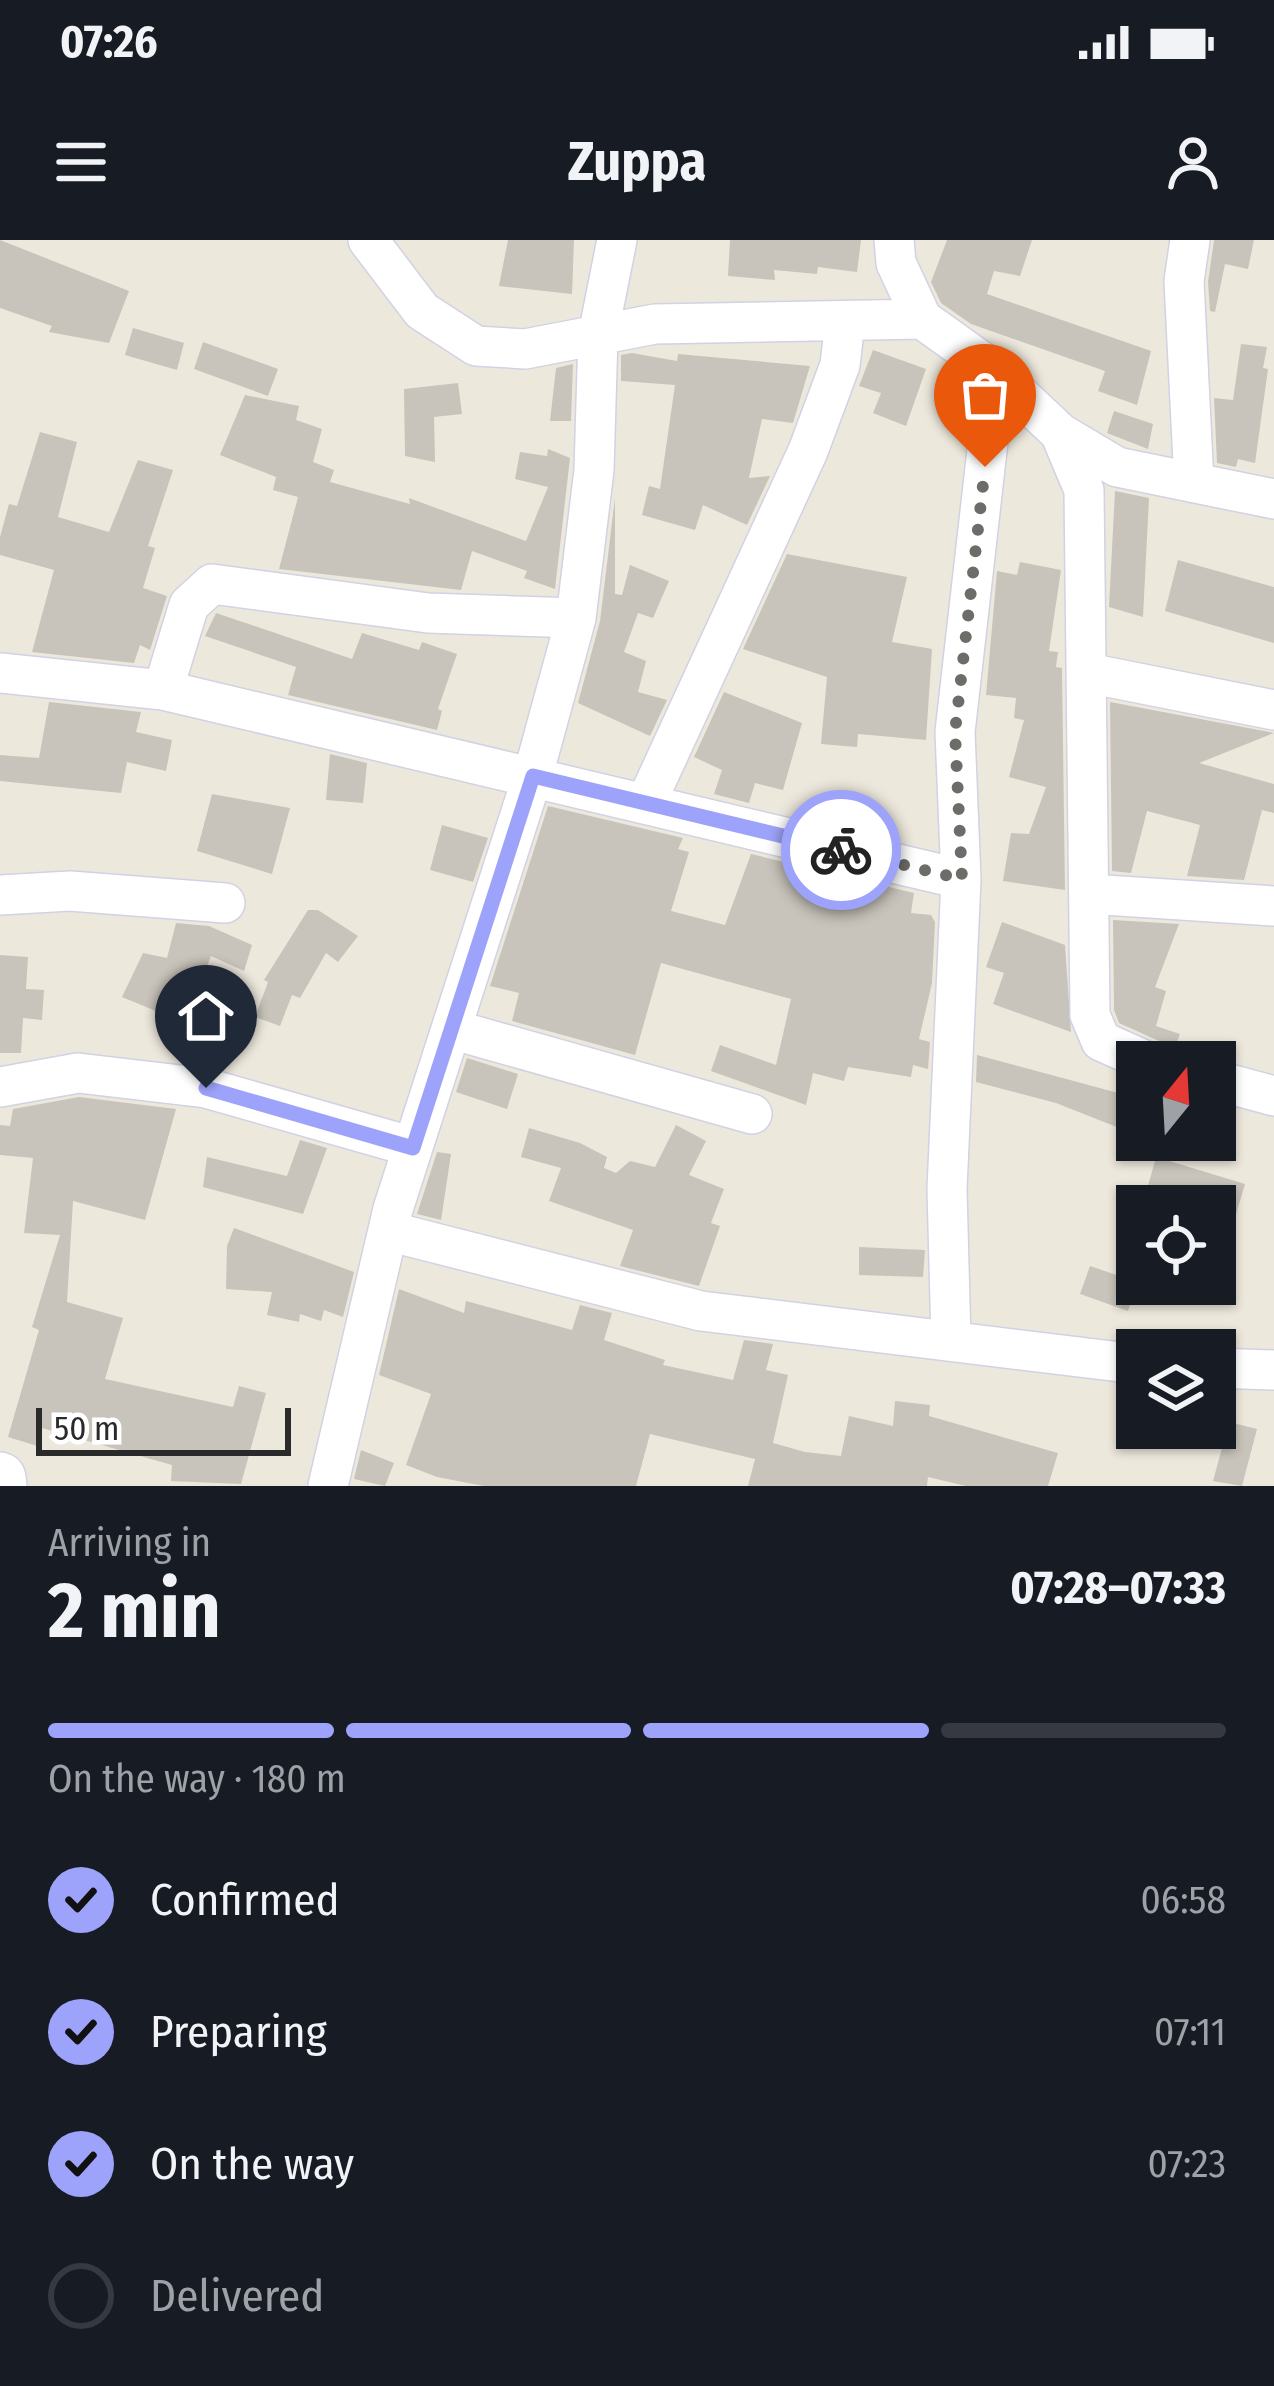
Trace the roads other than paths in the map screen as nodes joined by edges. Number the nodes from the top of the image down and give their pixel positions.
1 (368, 240) edge
2 (617, 240) edge
3 (894, 240) edge
4 (1190, 240) edge
5 (922, 320) junction
6 (845, 322) junction
7 (598, 335) junction
8 (992, 369) junction
9 (1060, 433) junction
10 (1194, 484) junction
11 (1274, 499) edge
12 (576, 618) junction
13 (0, 673) edge
14 (1088, 673) junction
15 (163, 690) junction
16 (1274, 710) edge
17 (533, 776) junction
18 (646, 803) junction
19 (962, 879) junction
20 (1089, 893) junction
21 (0, 895) edge
22 (225, 903) dead end
23 (1274, 906) edge
24 (451, 1029) junction
25 (1116, 1048) edge
26 (1236, 1086) edge
27 (0, 1087) edge
28 (1274, 1096) edge
29 (752, 1114) dead end
30 (413, 1148) junction
31 (388, 1232) junction
32 (951, 1341) junction
33 (1116, 1361) edge
34 (1236, 1369) edge
35 (1274, 1370) edge
36 (328, 1486) edge

1 - 7 street
2 - 7 street
3 - 5 street
4 - 10 street
5 - 6 street
5 - 8 street
6 - 7 street
6 - 18 street
7 - 12 street
8 - 9 street
8 - 19 street
9 - 10 street
9 - 14 street
10 - 11 street
12 - 15 street
12 - 17 street
13 - 15 street
14 - 16 street
14 - 20 street
15 - 17 street
17 - 18 street
17 - 24 street
18 - 19 street
19 - 32 street
20 - 23 street
20 - 25 street
21 - 22 street
24 - 29 street
24 - 30 street
26 - 28 street
27 - 30 street
30 - 31 street
31 - 32 street
31 - 36 street
32 - 33 street
34 - 35 street

